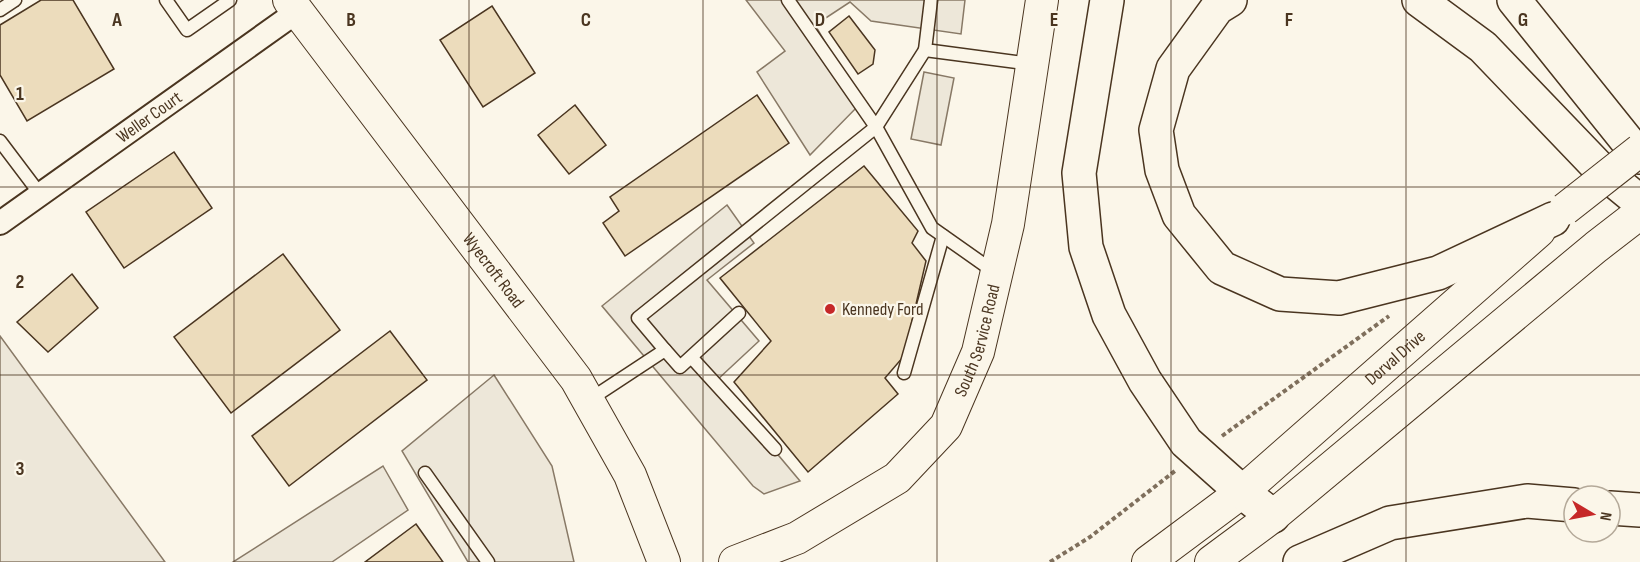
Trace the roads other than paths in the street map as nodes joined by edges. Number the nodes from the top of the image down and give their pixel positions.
1 (15, 0) edge
2 (166, 0) edge
3 (230, 0) edge
4 (788, 0) edge
5 (931, 0) edge
6 (1042, 0) edge
7 (1107, 0) edge
8 (1230, 0) edge
9 (1419, 0) edge
10 (1514, 0) edge
11 (293, 5) edge
12 (0, 10) edge
13 (926, 50) junction
14 (1032, 64) junction
15 (876, 127) junction
16 (0, 141) edge
17 (1640, 150) edge
18 (1640, 157) edge
19 (40, 194) junction
20 (1640, 202) edge
21 (1640, 213) edge
22 (1559, 214) junction
23 (0, 223) edge
24 (944, 236) junction
25 (996, 274) junction
26 (740, 313) dead end
27 (665, 350) junction
28 (692, 358) junction
29 (904, 373) dead end
30 (589, 400) junction
31 (775, 449) dead end
32 (425, 473) dead end
33 (1242, 492) junction
34 (1562, 504) edge
35 (1622, 509) edge
36 (1640, 510) edge
37 (1273, 516) junction
38 (488, 562) edge
39 (664, 562) edge
40 (735, 562) edge
41 (1148, 562) edge
42 (1211, 562) edge
43 (1300, 562) edge

1 - 12 lane
2 - 3 lane
4 - 15 lane
5 - 13 lane
6 - 14 street, South Service Road
7 - 33 highway
8 - 22 highway
9 - 20 highway
10 - 18 highway
11 - 19 street, Weller Court
11 - 30 street, Wyecroft Road
13 - 14 lane
13 - 15 lane
14 - 25 street, South Service Road
15 - 24 lane
15 - 27 lane
16 - 19 lane
17 - 22 street, Dorval Drive, bridge
19 - 23 street, Weller Court
21 - 37 street
22 - 33 street, Dorval Drive
24 - 25 lane
24 - 29 lane
25 - 40 street, South Service Road
26 - 28 lane
27 - 28 lane
27 - 30 lane
28 - 31 lane
30 - 39 street, Wyecroft Road
32 - 38 lane
33 - 37 highway
33 - 41 street, Dorval Drive
34 - 43 highway
35 - 36 highway
37 - 42 street

